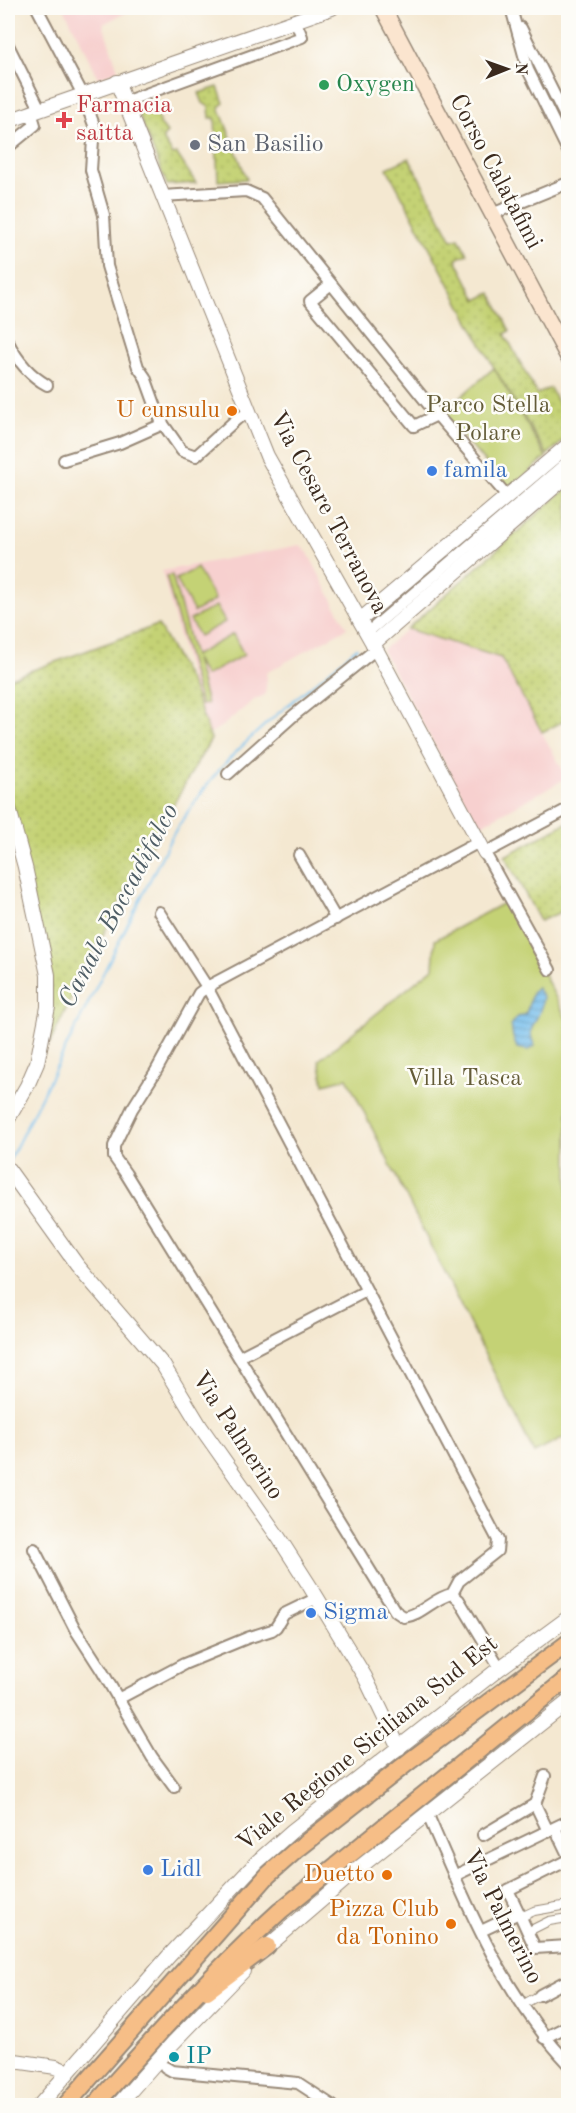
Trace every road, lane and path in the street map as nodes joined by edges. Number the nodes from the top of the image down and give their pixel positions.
1 (37, 8) edge
2 (332, 8) edge
3 (511, 8) edge
4 (388, 10) edge
5 (295, 20) junction
6 (8, 45) edge
7 (214, 48) junction
8 (220, 67) junction
9 (117, 82) junction
10 (82, 93) junction
11 (124, 102) junction
12 (35, 110) junction
13 (8, 121) edge
14 (568, 122) edge
15 (8, 147) edge
16 (568, 151) edge
17 (568, 183) edge
18 (162, 196) junction
19 (492, 214) junction
20 (331, 284) junction
21 (8, 342) edge
22 (568, 357) edge
23 (47, 385) dead end
24 (249, 413) junction
25 (437, 415) junction
26 (164, 424) junction
27 (568, 445) edge
28 (64, 460) dead end
29 (568, 461) edge
30 (568, 475) edge
31 (508, 497) junction
32 (360, 620) junction
33 (372, 642) junction
34 (228, 774) dead end
35 (8, 805) edge
36 (568, 809) edge
37 (482, 848) junction
38 (299, 855) dead end
39 (159, 912) dead end
40 (336, 919) junction
41 (550, 970) dead end
42 (207, 987) junction
43 (8, 1119) edge
44 (8, 1169) edge
45 (366, 1291) junction
46 (239, 1357) junction
47 (34, 1549) dead end
48 (452, 1594) junction
49 (317, 1598) junction
50 (568, 1618) edge
51 (568, 1638) edge
52 (568, 1643) edge
53 (551, 1655) junction
54 (500, 1668) junction
55 (568, 1678) edge
56 (118, 1699) junction
57 (568, 1705) edge
58 (399, 1748) junction
59 (545, 1776) dead end
60 (174, 1787) dead end
61 (536, 1804) junction
62 (427, 1813) junction
63 (568, 1821) edge
64 (552, 1829) junction
65 (483, 1835) dead end
66 (568, 1855) edge
67 (568, 1860) edge
68 (454, 1876) junction
69 (568, 1905) edge
70 (520, 1915) junction
71 (568, 1918) edge
72 (481, 1931) junction
73 (527, 1932) junction
74 (267, 1946) junction
75 (568, 1946) edge
76 (568, 1980) edge
77 (540, 1995) joint
78 (522, 2005) junction
79 (168, 2022) junction
80 (568, 2026) edge
81 (544, 2038) junction
82 (8, 2060) edge
83 (161, 2063) junction
84 (568, 2063) edge
85 (68, 2072) junction
86 (67, 2101) edge
87 (39, 2106) edge
88 (94, 2106) edge
89 (117, 2106) edge
90 (333, 2106) edge

1 - 10 street
2 - 5 street
3 - 14 street
3 - 16 street
4 - 19 main road, Corso Calatafimi
5 - 7 street
5 - 8 street
6 - 12 street
7 - 8 street
7 - 9 street
8 - 11 street
9 - 10 street
9 - 11 street, Via Cesare Terranova
10 - 12 street
10 - 26 street
11 - 18 street, Via Cesare Terranova
12 - 13 street
12 - 15 street
17 - 19 street
18 - 20 street
18 - 24 street, Via Cesare Terranova
19 - 22 main road, Corso Calatafimi
20 - 25 street
20 - 25 street
21 - 23 street
24 - 26 street
24 - 32 street, Via Cesare Terranova
25 - 31 street
26 - 28 street
27 - 31 street
29 - 33 street
30 - 33 street
31 - 32 street
32 - 33 street, Via Cesare Terranova
33 - 34 street
33 - 37 street, Via Cesare Terranova
35 - 43 street
36 - 37 street
37 - 40 street
37 - 41 street
38 - 40 street
39 - 42 street
40 - 42 street
42 - 45 street
42 - 46 street
44 - 49 street, Via Palmerino
45 - 46 street
45 - 48 street
46 - 48 street
47 - 56 street
48 - 54 street
49 - 56 street
49 - 58 street, Via Palmerino
50 - 54 street, Viale Regione Siciliana Sud Est
51 - 53 main road
52 - 53 main road, Viale Regione Siciliana Sud Est
53 - 86 main road, Viale Regione Siciliana Sud Est
54 - 58 street, Viale Regione Siciliana Sud Est
55 - 79 main road
56 - 60 street
57 - 62 street
58 - 85 street, Viale Regione Siciliana Sud Est
59 - 61 street
61 - 64 street
61 - 65 street
62 - 68 street, Via Palmerino
62 - 74 street
63 - 64 street
64 - 66 street
64 - 68 street
67 - 70 street
68 - 72 street, Via Palmerino
69 - 70 street
70 - 72 street
70 - 73 street
71 - 73 street
72 - 78 street, Via Palmerino
73 - 75 street
74 - 79 main road
74 - 83 street
76 - 77 street
77 - 78 street
78 - 81 street, Via Palmerino
79 - 88 main road
80 - 81 street
81 - 84 street, Via Palmerino
82 - 85 street
83 - 89 street
83 - 90 street
85 - 87 street, Viale Regione Siciliana Sud Est

